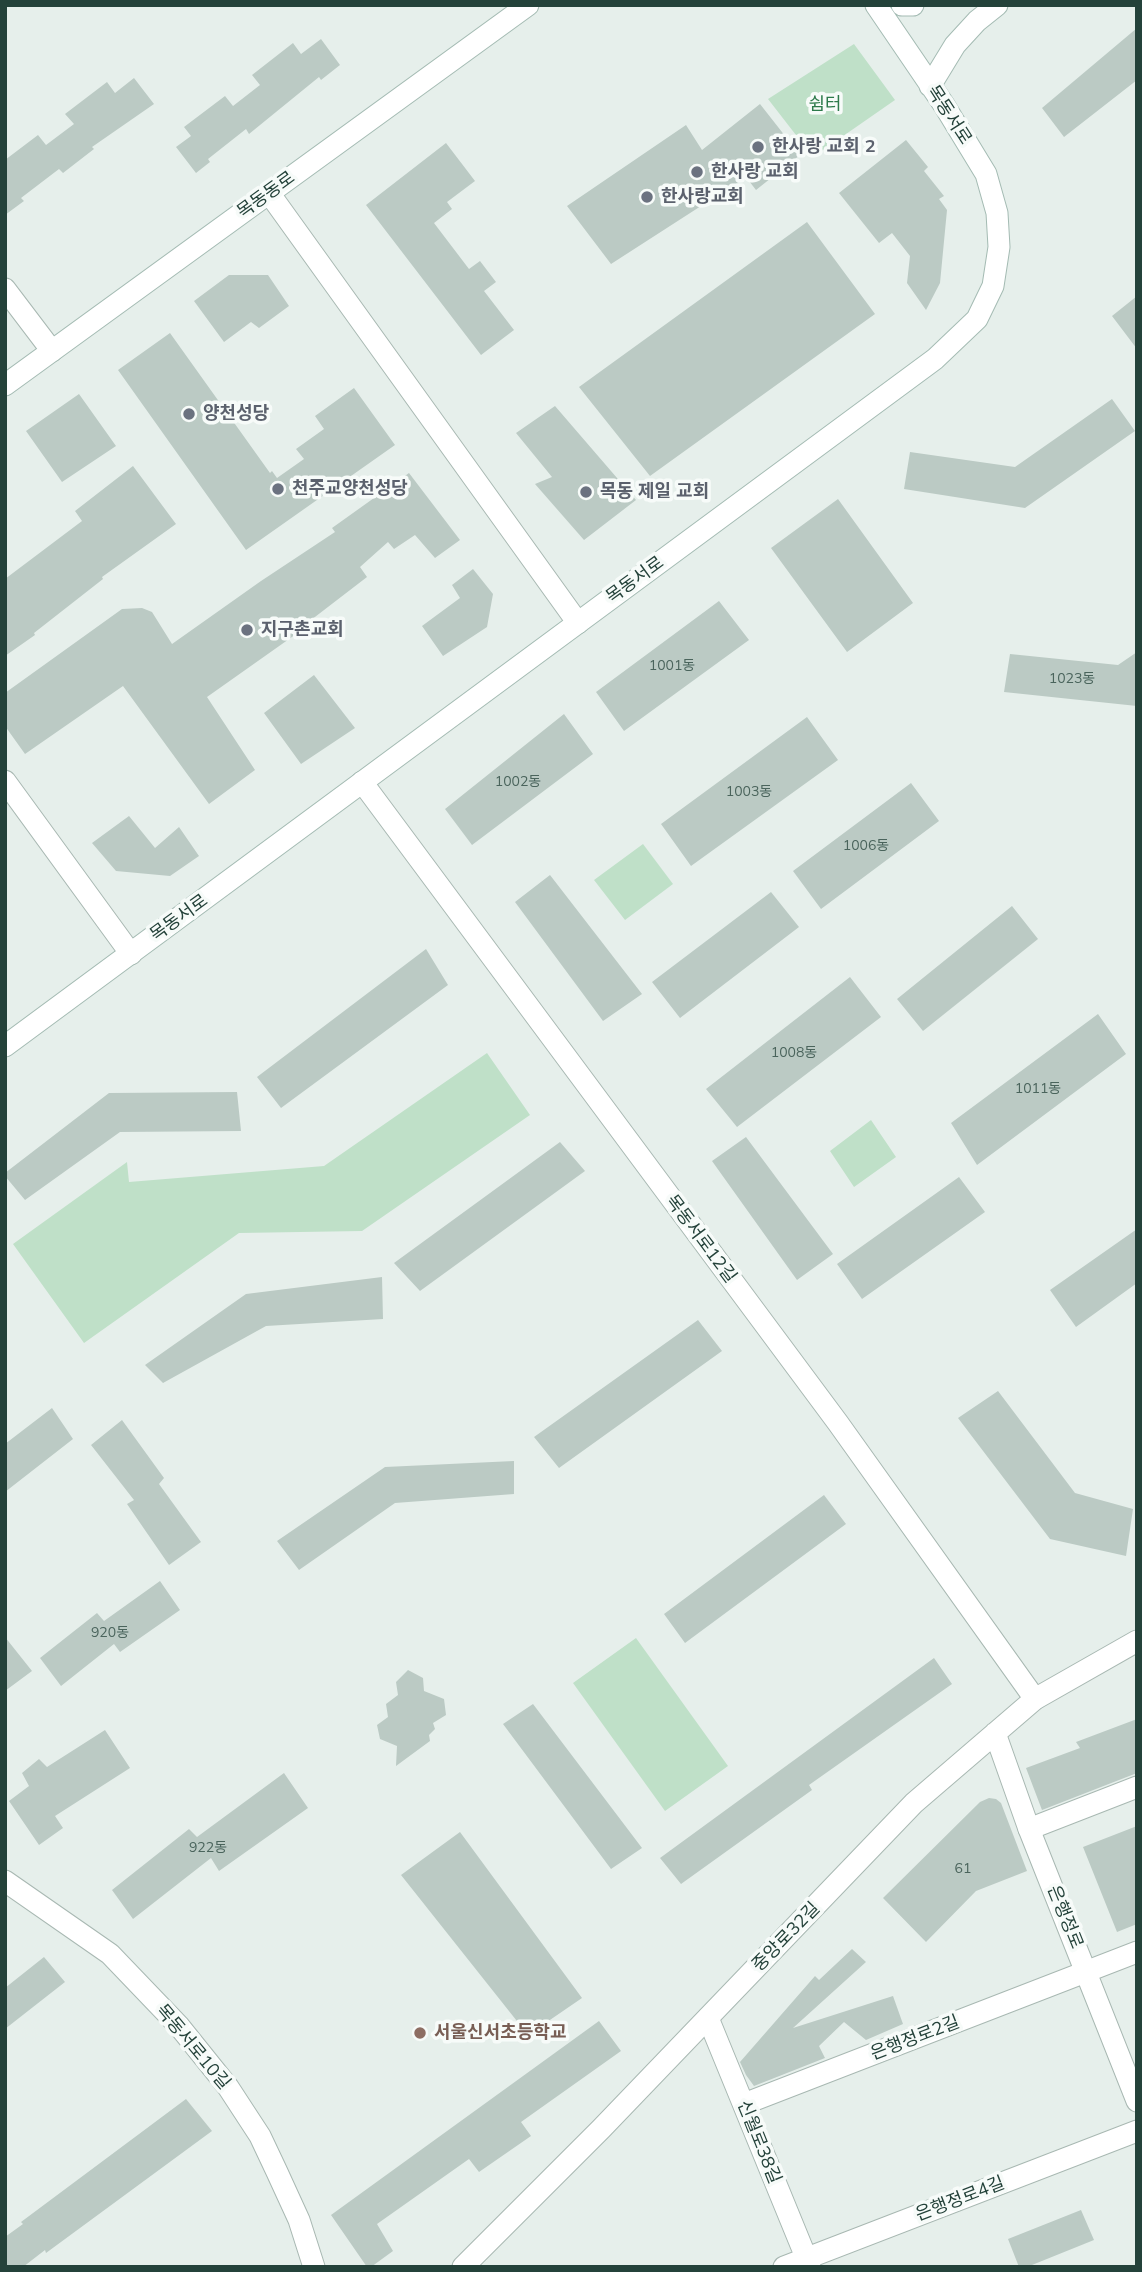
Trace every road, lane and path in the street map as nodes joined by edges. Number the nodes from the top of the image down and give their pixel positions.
1 (528, 5) edge
2 (876, 5) edge
3 (902, 5) edge
4 (913, 5) edge
5 (998, 5) edge
6 (930, 86) junction
7 (269, 193) junction
8 (5, 289) edge
9 (52, 351) junction
10 (5, 385) edge
11 (578, 623) junction
12 (5, 781) edge
13 (362, 782) junction
14 (131, 954) junction
15 (5, 1046) edge
16 (1137, 1641) edge
17 (1035, 1699) junction
18 (995, 1733) junction
19 (1137, 1787) edge
20 (1029, 1829) junction
21 (5, 1881) edge
22 (1137, 1952) edge
23 (1087, 1972) junction
24 (708, 2018) junction
25 (1137, 2101) edge
26 (744, 2104) junction
27 (1137, 2131) edge
28 (808, 2262) edge
29 (314, 2267) edge
30 (463, 2267) edge
31 (784, 2267) edge

1 - 7 street, 목동동로
2 - 6 street, 목동서로
3 - 4 street
5 - 6 street
6 - 11 street, 목동서로
7 - 9 street, 목동동로
7 - 11 street
8 - 9 street
9 - 10 street, 목동동로
11 - 13 street, 목동서로
12 - 14 street
13 - 14 street, 목동서로
13 - 17 street, 목동서로12길
14 - 15 street, 목동서로
16 - 17 street, 중앙로32길
17 - 18 street, 중앙로32길
18 - 20 street, 은행정로
18 - 24 street, 중앙로32길
19 - 20 street
20 - 23 street, 은행정로
21 - 29 street, 목동서로10길
22 - 23 street, 은행정로2길
23 - 25 street, 은행정로
23 - 26 street, 은행정로2길
24 - 26 street, 신월로38길
24 - 30 street, 중앙로32길
26 - 28 street, 신월로38길
27 - 28 street, 은행정로4길
28 - 31 street, 은행정로4길

